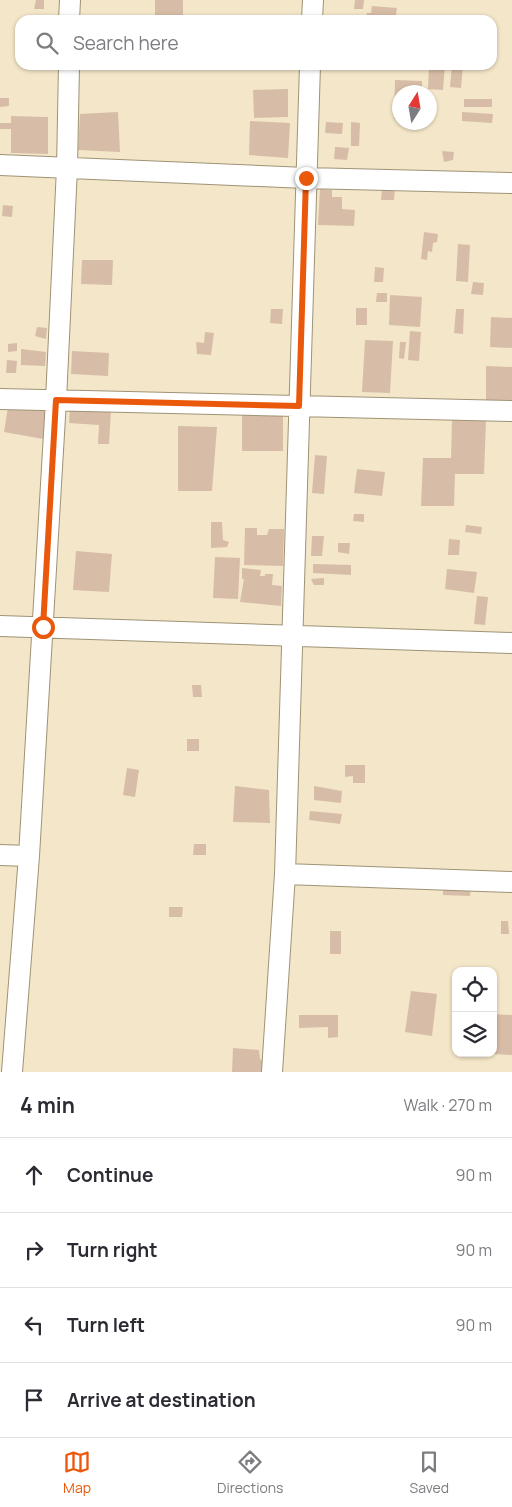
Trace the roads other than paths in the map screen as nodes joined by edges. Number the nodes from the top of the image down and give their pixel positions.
1 (70, 0) edge
2 (313, 0) edge
3 (69, 15) edge
4 (312, 15) edge
5 (69, 70) edge
6 (310, 70) edge
7 (0, 165) edge
8 (67, 168) junction
9 (306, 178) junction
10 (512, 184) edge
11 (0, 398) edge
12 (56, 400) junction
13 (299, 406) junction
14 (512, 411) edge
15 (0, 626) edge
16 (43, 627) junction
17 (294, 636) junction
18 (512, 643) edge
19 (0, 855) edge
20 (29, 856) junction
21 (285, 874) junction
22 (512, 882) edge
23 (12, 1072) edge
24 (272, 1072) edge

1 - 3 street
2 - 4 street
5 - 8 street
6 - 9 street
7 - 8 street
8 - 9 street
8 - 12 street
9 - 10 street
9 - 13 street
11 - 12 street
12 - 13 street
12 - 16 street
13 - 14 street
13 - 17 street
15 - 16 street
16 - 17 street
16 - 20 street
17 - 18 street
17 - 21 street
19 - 20 street
20 - 23 street
21 - 22 street
21 - 24 street

